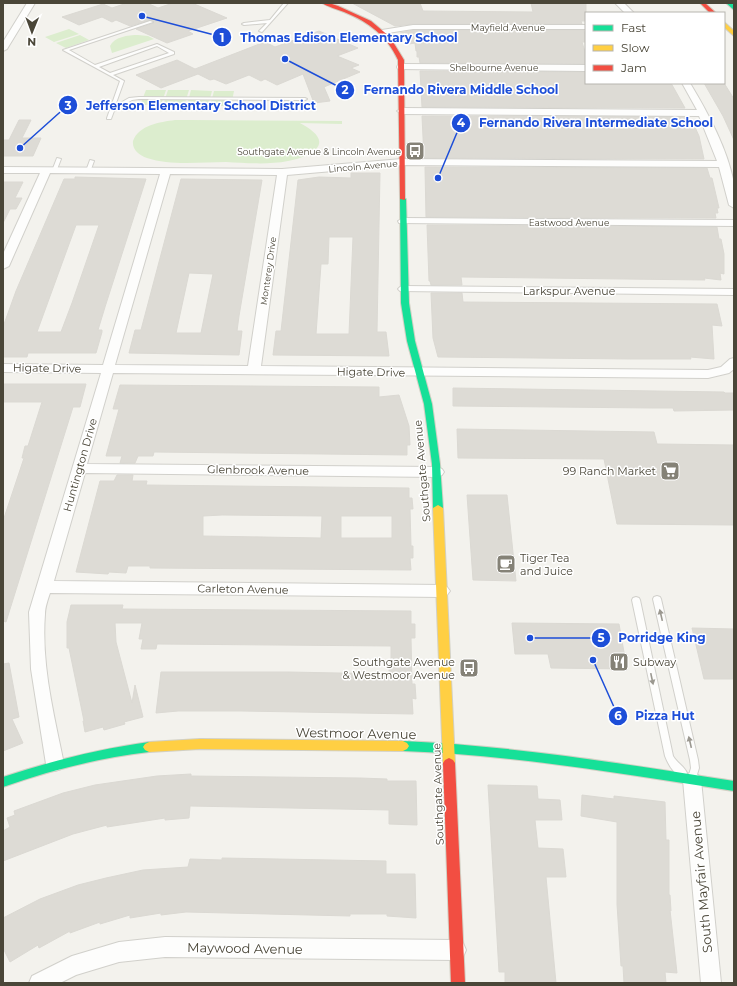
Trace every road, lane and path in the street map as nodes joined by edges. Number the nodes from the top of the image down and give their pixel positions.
1 (30, 3) edge
2 (286, 3) edge
3 (619, 3) edge
4 (702, 3) edge
5 (728, 3) edge
6 (332, 4) edge
7 (734, 8) edge
8 (629, 12) edge
9 (712, 12) edge
10 (271, 21) junction
11 (151, 22) dead end
12 (244, 24) dead end
13 (725, 25) edge
14 (585, 27) edge
15 (261, 31) dead end
16 (382, 32) junction
17 (734, 34) edge
18 (3, 49) edge
19 (96, 66) junction
20 (401, 67) junction
21 (585, 68) edge
22 (111, 74) junction
23 (687, 84) edge
24 (305, 98) dead end
25 (112, 110) junction
26 (402, 111) junction
27 (703, 113) junction
28 (109, 118) dead end
29 (59, 159) dead end
30 (92, 160) dead end
31 (402, 162) junction
32 (722, 164) junction
33 (3, 170) edge
34 (50, 171) junction
35 (88, 171) junction
36 (166, 171) junction
37 (282, 172) junction
38 (734, 205) edge
39 (403, 221) junction
40 (734, 223) edge
41 (3, 266) edge
42 (404, 289) junction
43 (734, 292) edge
44 (734, 362) edge
45 (3, 368) edge
46 (108, 369) junction
47 (254, 370) junction
48 (419, 372) junction
49 (79, 468) junction
50 (437, 472) junction
51 (45, 587) junction
52 (442, 591) junction
53 (657, 599) dead end
54 (636, 600) dead end
55 (448, 747) junction
56 (55, 764) junction
57 (692, 780) junction
58 (3, 782) edge
59 (734, 786) edge
60 (456, 950) junction
61 (39, 983) edge
62 (458, 983) edge
63 (711, 983) edge

1 - 18 street
2 - 10 lane
3 - 8 street
4 - 9 street
5 - 7 street
6 - 16 street, Southgate Avenue
10 - 12 lane
10 - 15 lane
11 - 19 lane
13 - 17 street
14 - 16 street, Mayfield Avenue
16 - 20 street, Southgate Avenue
19 - 22 lane
19 - 22 lane
20 - 21 street, Shelbourne Avenue
20 - 26 street, Southgate Avenue
22 - 25 lane
23 - 27 street
24 - 25 lane
25 - 28 lane
26 - 27 street
26 - 31 street, Southgate Avenue
27 - 32 street
29 - 34 lane
30 - 35 lane
31 - 32 street, Lincoln Avenue
31 - 37 street, Lincoln Avenue
31 - 39 street, Southgate Avenue
32 - 38 street
33 - 34 street, Lincoln Avenue
34 - 35 street, Lincoln Avenue
34 - 41 street
35 - 36 street, Lincoln Avenue
36 - 37 street, Lincoln Avenue
36 - 46 street, Huntington Drive
37 - 47 street, Monterey Drive
39 - 40 street, Eastwood Avenue
39 - 42 street, Southgate Avenue
42 - 43 street, Larkspur Avenue
42 - 48 street, Southgate Avenue
44 - 48 street, Higate Drive
45 - 46 street, Higate Drive
46 - 47 street, Higate Drive
46 - 49 street, Huntington Drive
47 - 48 street, Higate Drive
48 - 50 street, Southgate Avenue
49 - 50 street, Glenbrook Avenue
49 - 51 street, Huntington Drive
50 - 52 street, Southgate Avenue
51 - 52 street, Carleton Avenue
51 - 56 street, Huntington Drive
52 - 55 street, Southgate Avenue
57 -> 53 lane
54 -> 57 lane
55 - 56 street, Westmoor Avenue
55 - 57 street, Westmoor Avenue
55 - 60 street, Southgate Avenue
56 - 58 street, Westmoor Avenue
57 - 59 street, Westmoor Avenue
57 - 63 street, South Mayfair Avenue
60 - 61 street, Maywood Avenue
60 - 62 street, Southgate Avenue

